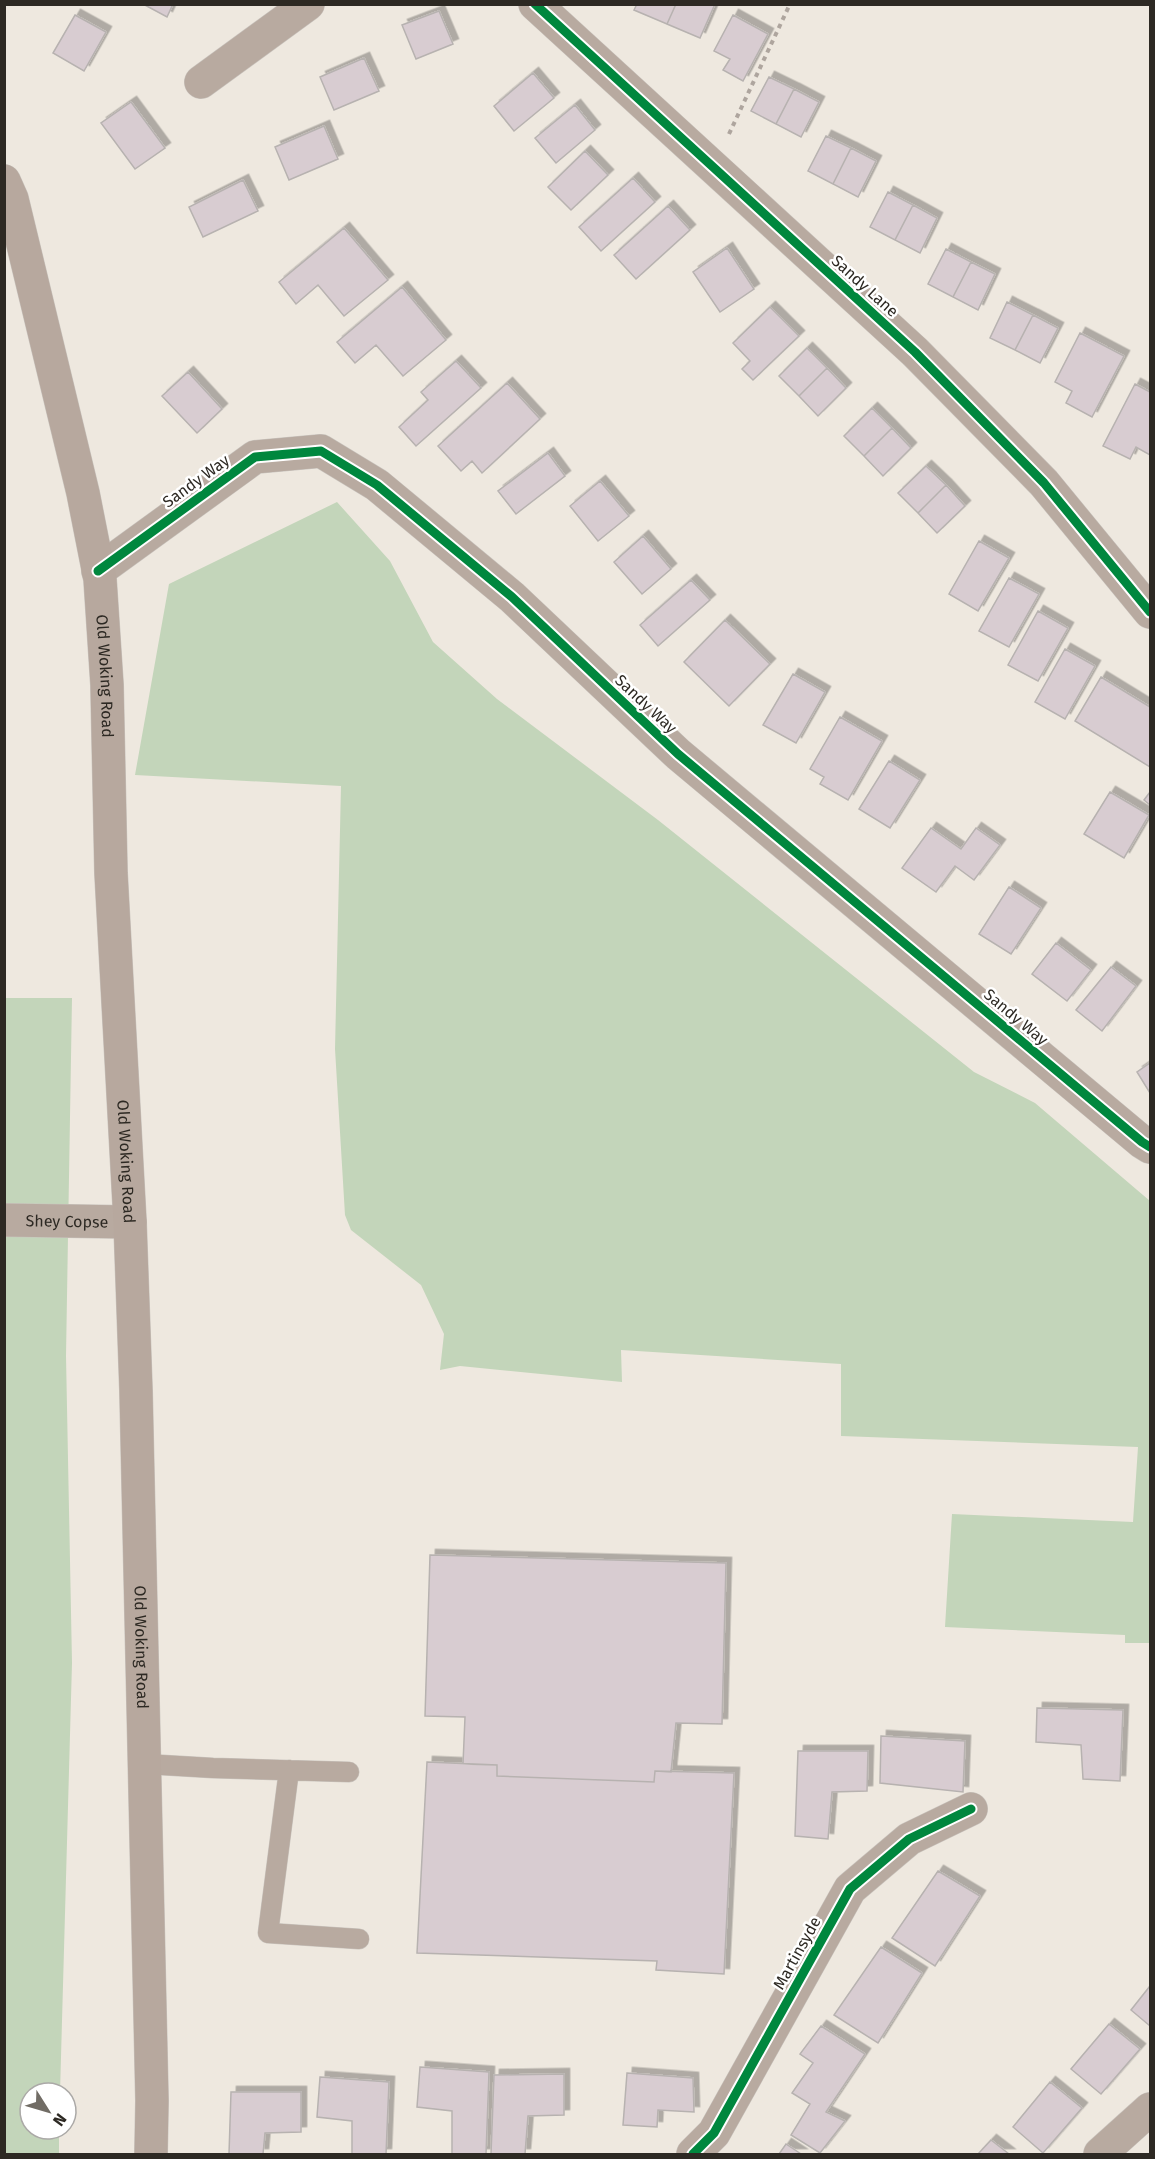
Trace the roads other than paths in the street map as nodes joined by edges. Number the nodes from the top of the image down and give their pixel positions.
1 (308, 4) edge
2 (535, 4) edge
3 (201, 82) dead end
4 (4, 182) edge
5 (98, 571) junction
6 (1150, 612) edge
7 (1150, 1147) edge
8 (4, 1220) edge
9 (130, 1222) junction
10 (145, 1764) junction
11 (289, 1770) junction
12 (349, 1772) dead end
13 (971, 1809) dead end
14 (358, 1939) dead end
15 (1150, 2109) edge
16 (151, 2154) edge
17 (693, 2154) edge
18 (1100, 2154) edge

1 - 3 street
2 - 6 street, Sandy Lane
4 - 5 main road, Old Woking Road
5 - 7 street, Sandy Way
5 - 9 main road, Old Woking Road
8 - 9 street, Shey Copse
9 - 10 main road, Old Woking Road
10 - 11 lane
10 - 16 main road, Old Woking Road
11 - 12 lane
11 - 14 lane
13 - 17 street, Martinsyde
15 - 18 street

